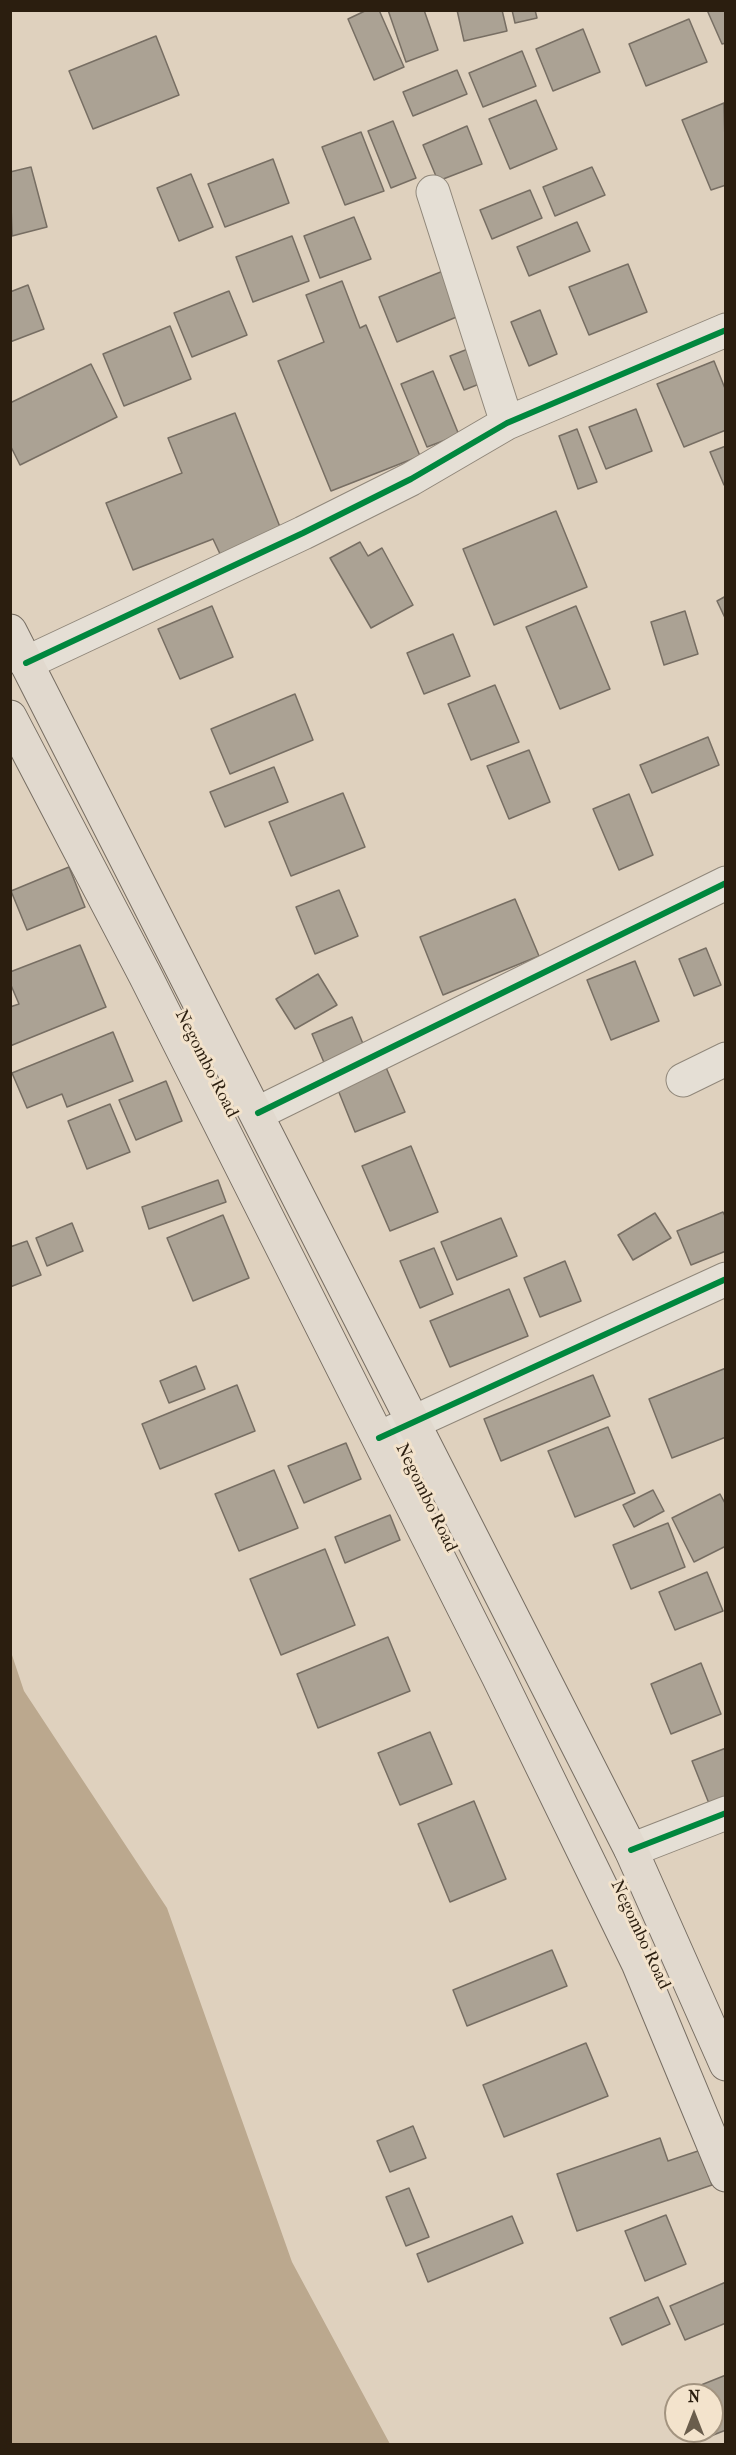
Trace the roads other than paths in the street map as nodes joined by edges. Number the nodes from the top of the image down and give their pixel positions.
1 (433, 192) dead end
2 (726, 330) edge
3 (507, 423) junction
4 (10, 631) edge
5 (26, 663) junction
6 (10, 717) edge
7 (726, 883) edge
8 (726, 1059) edge
9 (683, 1080) dead end
10 (258, 1113) junction
11 (726, 1279) edge
12 (414, 1421) junction
13 (379, 1438) junction
14 (726, 1813) edge
15 (631, 1850) junction
16 (726, 2064) edge
17 (726, 2175) edge

1 - 3 street
2 - 3 street
3 - 5 street
4 - 5 highway, Negombo Road
5 - 10 highway, Negombo Road
6 - 13 highway, Negombo Road
7 - 10 street
8 - 9 street
10 - 12 highway, Negombo Road
11 - 12 street
12 - 13 street
12 - 15 highway, Negombo Road
13 - 17 highway, Negombo Road
14 - 15 street
15 - 16 highway, Negombo Road

